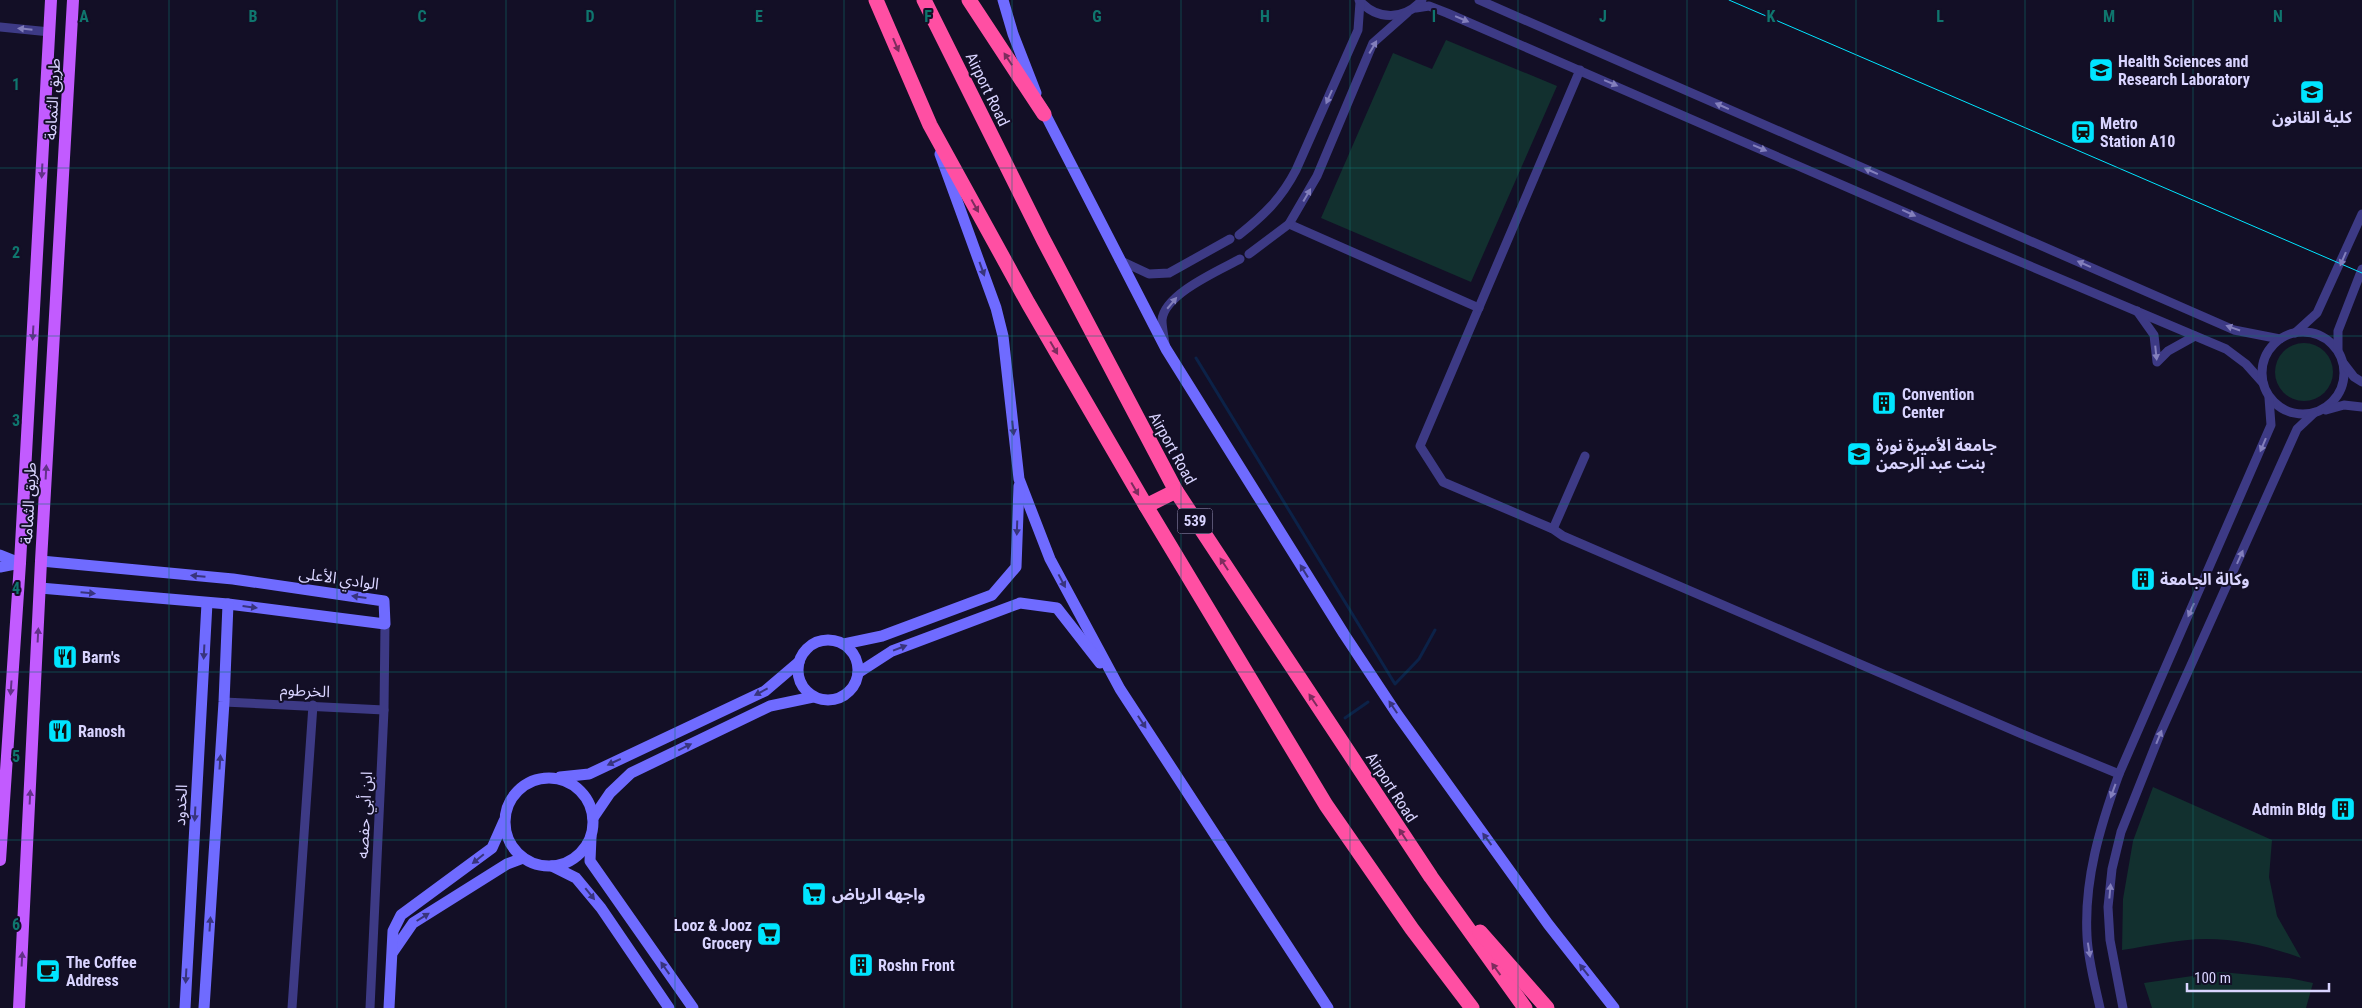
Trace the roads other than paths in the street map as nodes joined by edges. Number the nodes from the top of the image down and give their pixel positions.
1 (51, 0) edge
2 (73, 0) edge
3 (876, 0) edge
4 (924, 0) edge
5 (969, 0) edge
6 (1003, 0) edge
7 (1422, 0) edge
8 (1479, 0) edge
9 (1360, 1) edge
10 (1416, 8) junction
11 (1407, 13) junction
12 (0, 26) edge
13 (50, 32) junction
14 (1580, 70) junction
15 (1044, 114) junction
16 (930, 125) junction
17 (2362, 214) edge
18 (1289, 224) junction
19 (1239, 235) dead end
20 (1230, 240) dead end
21 (1249, 254) dead end
22 (1240, 259) dead end
23 (1119, 260) junction
24 (2362, 269) edge
25 (1478, 308) junction
26 (2137, 310) junction
27 (2295, 333) junction
28 (2196, 336) junction
29 (2280, 339) junction
30 (1166, 349) junction
31 (2338, 350) junction
32 (2344, 364) junction
33 (2362, 382) edge
34 (2263, 383) junction
35 (2270, 398) junction
36 (2362, 407) edge
37 (2317, 413) junction
38 (1585, 456) dead end
39 (1019, 479) junction
40 (1176, 491) junction
41 (1146, 506) junction
42 (1553, 529) junction
43 (0, 555) edge
44 (41, 561) junction
45 (20, 563) junction
46 (0, 567) edge
47 (40, 588) junction
48 (207, 603) junction
49 (228, 604) junction
50 (385, 624) junction
51 (844, 644) junction
52 (799, 662) junction
53 (858, 672) junction
54 (1120, 689) junction
55 (813, 697) junction
56 (224, 702) junction
57 (313, 705) junction
58 (384, 710) junction
59 (2119, 774) junction
60 (556, 778) junction
61 (593, 818) junction
62 (504, 820) junction
63 (592, 832) junction
64 (523, 858) junction
65 (0, 860) edge
66 (552, 866) junction
67 (1425, 868) junction
68 (392, 953) junction
69 (19, 1008) edge
70 (185, 1008) edge
71 (204, 1008) edge
72 (292, 1008) edge
73 (370, 1008) edge
74 (389, 1008) edge
75 (669, 1008) edge
76 (693, 1008) edge
77 (1328, 1008) edge
78 (1472, 1008) edge
79 (1525, 1008) edge
80 (1547, 1008) edge
81 (1614, 1008) edge
82 (2100, 1008) edge
83 (2123, 1008) edge

1 - 13 main road, طريق الثمامة
44 -> 2 main road, طريق الثمامة
3 -> 16 highway, 539
4 - 40 highway, Airport Road / 539
15 -> 5 highway
6 - 15 street
7 - 10 street
29 -> 8 street
9 - 11 street
9 -> 19 street
10 - 11 street
10 -> 14 street
18 -> 11 street
13 -> 12 street
13 -> 45 main road, طريق الثمامة
14 - 25 street
14 -> 26 street
15 - 23 street
16 -> 39 street
16 -> 41 highway, 539
17 -> 27 street
18 - 21 street
18 - 25 street
20 - 23 street
30 -> 22 street
23 - 30 street
24 - 31 street
25 - 42 street
26 - 28 street
26 -> 28 street
27 - 29 street
27 - 31 street
28 - 34 street
29 - 34 street
81 -> 30 street
31 - 32 street
32 - 33 street
32 - 37 street
34 - 35 street
35 - 37 street
35 -> 59 street
36 - 37 street
83 -> 37 street
38 - 42 street
39 -> 51 street
39 -> 54 street
40 - 41 highway
67 -> 40 highway, Airport Road / 539
41 - 78 highway, 539
42 - 59 street
43 - 45 street
44 - 47 main road, طريق الثمامة
50 -> 44 street, الوادي الأعلى
45 - 46 street
45 -> 65 main road, طريق الثمامة
47 -> 48 street
69 -> 47 main road, طريق الثمامة
48 - 49 street
48 -> 70 street, الخدود
49 -> 50 street
49 - 56 street
50 - 58 street, ابن أبي حفصه
51 - 52 street
51 - 53 street
52 - 55 street
52 -> 60 street
53 -> 54 street
53 - 55 street
54 -> 77 street
61 -> 55 street
56 - 57 street, الخرطوم
71 -> 56 street
57 - 58 street, الخرطوم
57 - 72 street
58 - 73 street, ابن أبي حفصه
59 -> 82 street
60 - 61 street
60 - 62 street
61 - 63 street
62 - 64 street
62 -> 68 street
63 - 66 street
76 -> 63 street
64 - 66 street
68 -> 64 street
66 -> 75 street
79 -> 67 highway, Airport Road / 539
67 - 80 highway
68 - 74 street

